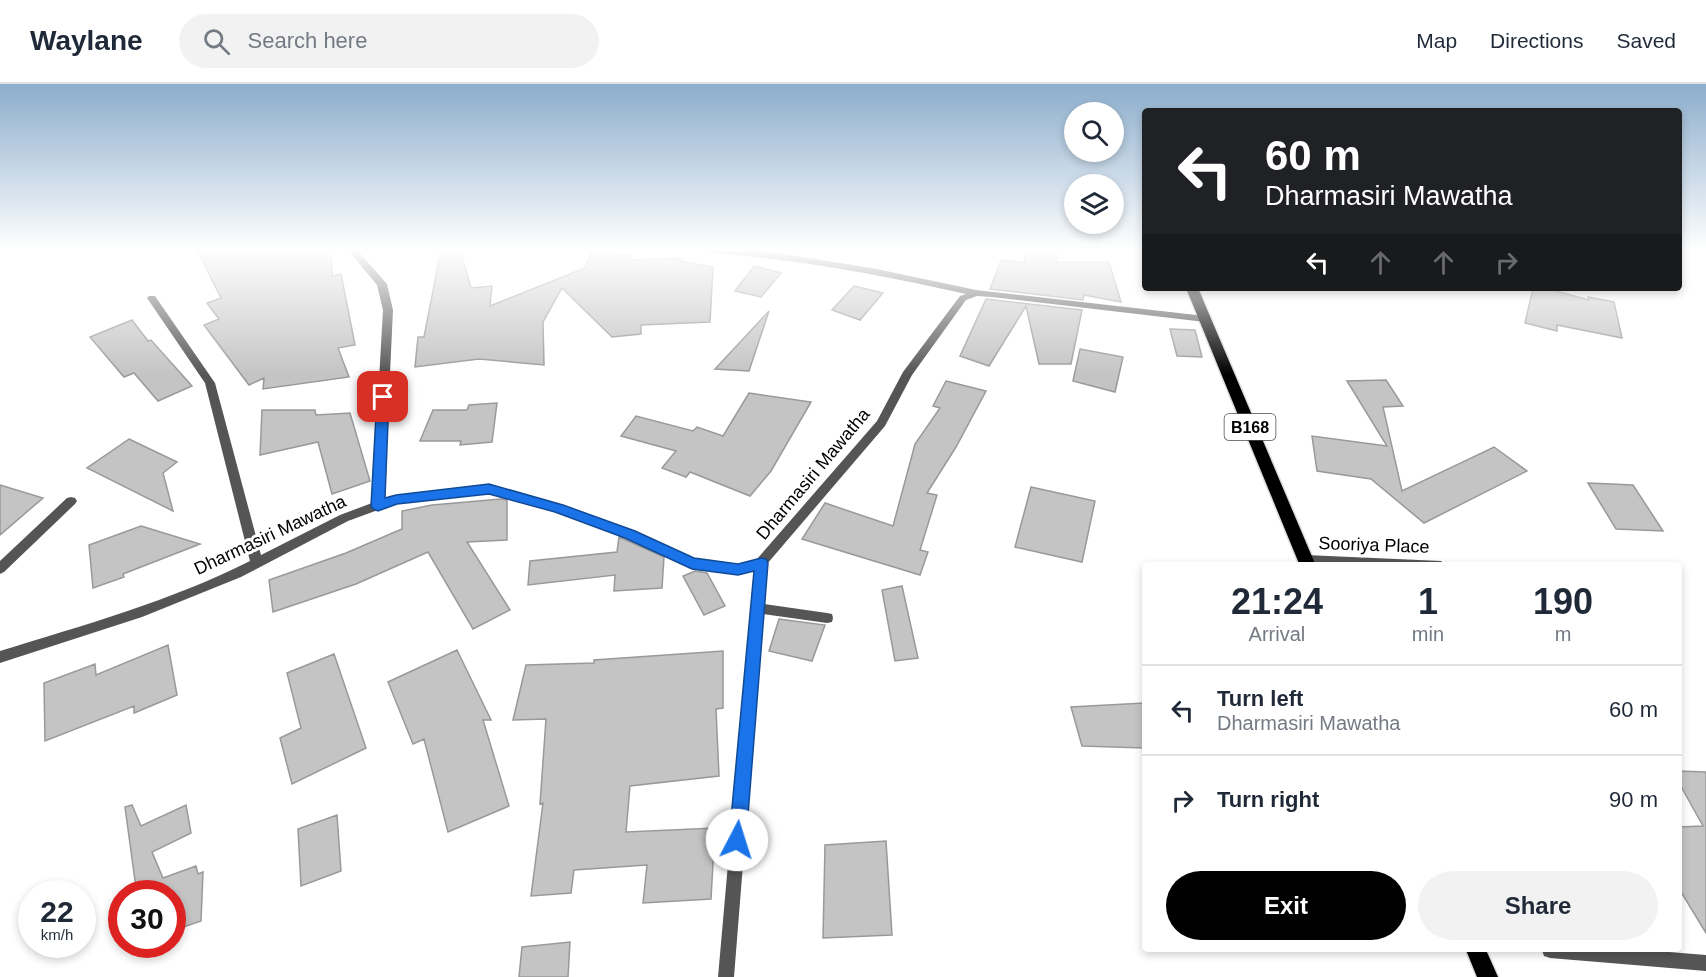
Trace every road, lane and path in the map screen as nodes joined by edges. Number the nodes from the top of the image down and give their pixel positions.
1 (383, 292) edge
2 (970, 292) edge
3 (1194, 292) edge
4 (976, 293) junction
5 (152, 298) dead end
6 (1205, 319) junction
7 (71, 501) dead end
8 (378, 506) junction
9 (1307, 562) edge
10 (257, 563) junction
11 (761, 563) junction
12 (0, 569) edge
13 (757, 608) junction
14 (827, 618) dead end
15 (0, 657) edge
16 (1477, 952) edge
17 (1574, 952) edge
18 (1706, 963) edge
19 (726, 977) edge
20 (1488, 977) edge

1 - 8 street
2 - 4 street
3 - 6 main road, B168
4 - 6 street
4 - 11 street, Dharmasiri Mawatha
5 - 10 street
6 - 9 main road, B168
7 - 12 street
8 - 10 street, Dharmasiri Mawatha
8 - 11 street, Dharmasiri Mawatha
10 - 15 street, Dharmasiri Mawatha
11 - 13 street
13 - 14 street
13 - 19 street
16 - 20 main road
17 - 18 street

